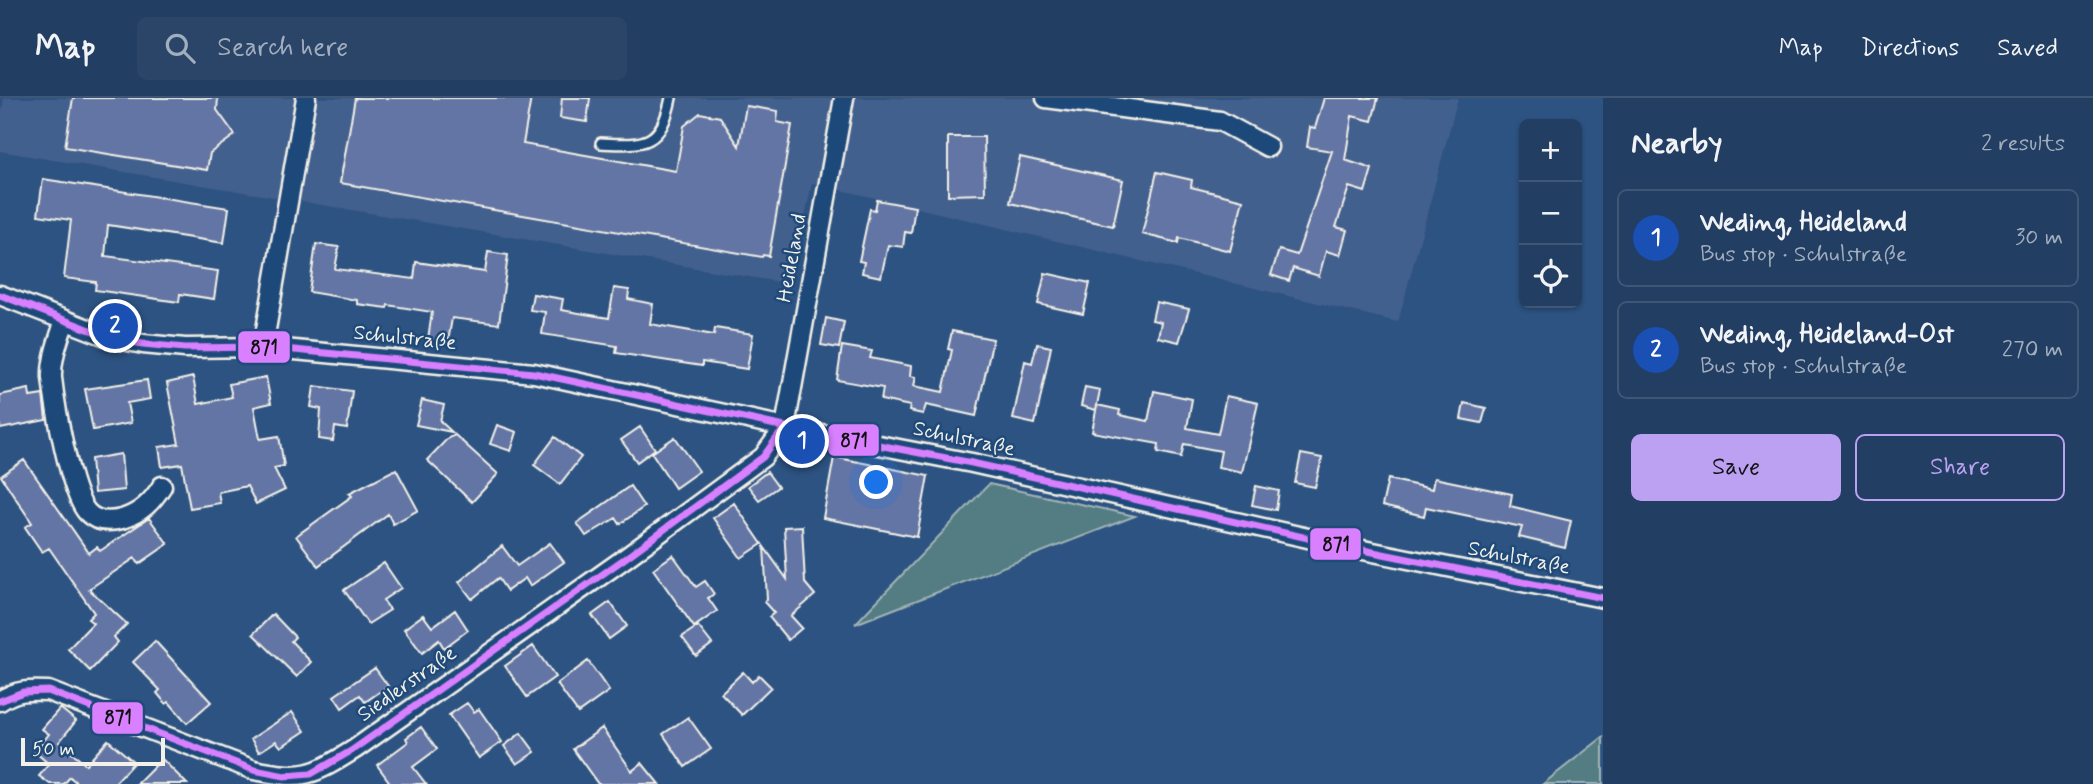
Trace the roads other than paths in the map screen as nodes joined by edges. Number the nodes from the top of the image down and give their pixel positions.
1 (306, 98) edge
2 (671, 98) edge
3 (845, 98) edge
4 (1046, 98) edge
5 (601, 143) dead end
6 (1268, 147) dead end
7 (0, 295) edge
8 (65, 320) junction
9 (263, 347) junction
10 (785, 427) junction
11 (162, 486) dead end
12 (1603, 598) edge
13 (0, 701) edge

1 - 9 street
2 - 5 lane
3 - 10 street, Heideland
4 - 6 street
7 - 8 street, Schulstraße
8 - 9 street, Schulstraße
8 - 11 street
9 - 10 street, Schulstraße
10 - 12 street, Schulstraße
10 - 13 street, Siedlerstraße

